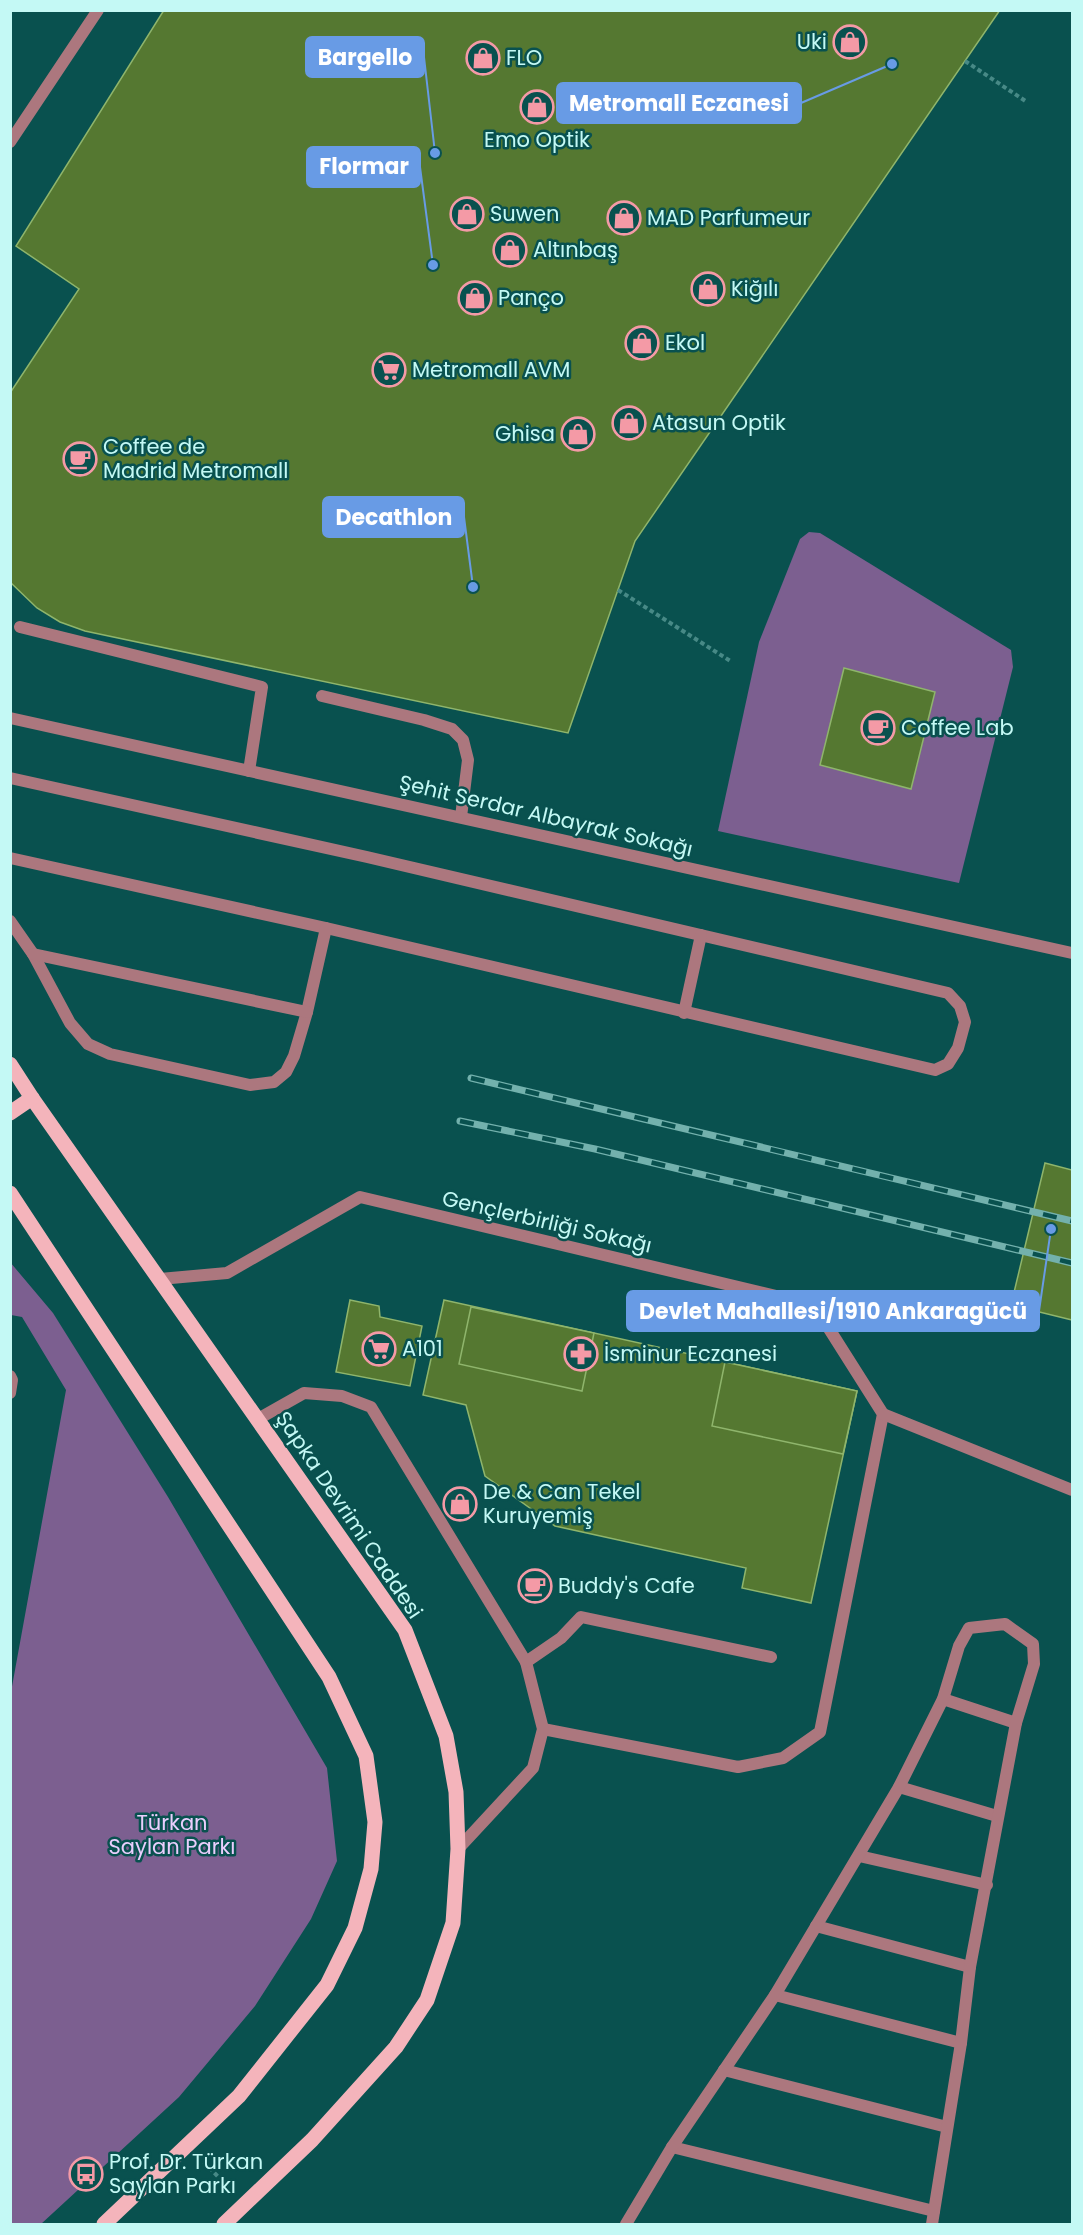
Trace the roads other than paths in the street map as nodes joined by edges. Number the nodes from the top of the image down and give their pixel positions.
1 (98, 10) edge
2 (10, 142) edge
3 (20, 627) dead end
4 (322, 696) dead end
5 (10, 718) edge
6 (249, 771) junction
7 (10, 778) edge
8 (461, 818) junction
9 (10, 858) edge
10 (10, 921) edge
11 (326, 928) junction
12 (701, 935) junction
13 (1072, 953) edge
14 (33, 954) junction
15 (307, 1012) junction
16 (684, 1013) junction
17 (10, 1064) edge
18 (32, 1098) junction
19 (10, 1113) edge
20 (10, 1193) edge
21 (160, 1279) junction
22 (10, 1376) edge
23 (10, 1393) edge
24 (884, 1414) junction
25 (258, 1419) junction
26 (1072, 1490) edge
27 (771, 1657) dead end
28 (526, 1662) junction
29 (943, 1699) junction
30 (1016, 1723) junction
31 (543, 1729) junction
32 (899, 1787) junction
33 (997, 1816) junction
34 (458, 1849) junction
35 (859, 1856) junction
36 (987, 1885) junction
37 (816, 1926) junction
38 (970, 1967) junction
39 (775, 1995) junction
40 (961, 2043) junction
41 (724, 2070) junction
42 (947, 2127) junction
43 (672, 2147) junction
44 (934, 2211) junction
45 (104, 2224) edge
46 (225, 2224) edge
47 (626, 2224) edge
48 (932, 2224) edge

1 - 2 street
3 - 6 street
4 - 8 street
5 - 6 street, Şehit Serdar Albayrak Sokağı
6 - 8 street, Şehit Serdar Albayrak Sokağı
7 - 12 street
8 - 13 street, Şehit Serdar Albayrak Sokağı
9 - 11 street
10 - 14 street
11 - 15 street
11 - 16 street
12 - 16 street
12 - 16 street
14 - 15 street
14 - 15 street
17 - 18 main road, Şapka Devrimi Caddesi
18 - 19 main road
18 - 21 main road, Şapka Devrimi Caddesi
20 - 45 main road
21 - 24 street, Gençlerbirliği Sokağı
21 - 25 main road, Şapka Devrimi Caddesi
22 - 23 street
24 - 26 street
24 - 31 street
25 - 28 street
25 - 34 main road, Şapka Devrimi Caddesi
27 - 28 street
28 - 31 street
29 - 30 street
29 - 30 street
29 - 32 street
30 - 33 street
31 - 34 street
32 - 33 street
32 - 35 street
33 - 36 street
34 - 46 main road, Şapka Devrimi Caddesi
35 - 36 street
35 - 37 street
36 - 38 street
37 - 38 street
37 - 39 street
38 - 40 street
39 - 40 street
39 - 41 street
40 - 42 street
41 - 42 street
41 - 43 street
42 - 44 street
43 - 44 street
43 - 47 street
44 - 48 street

